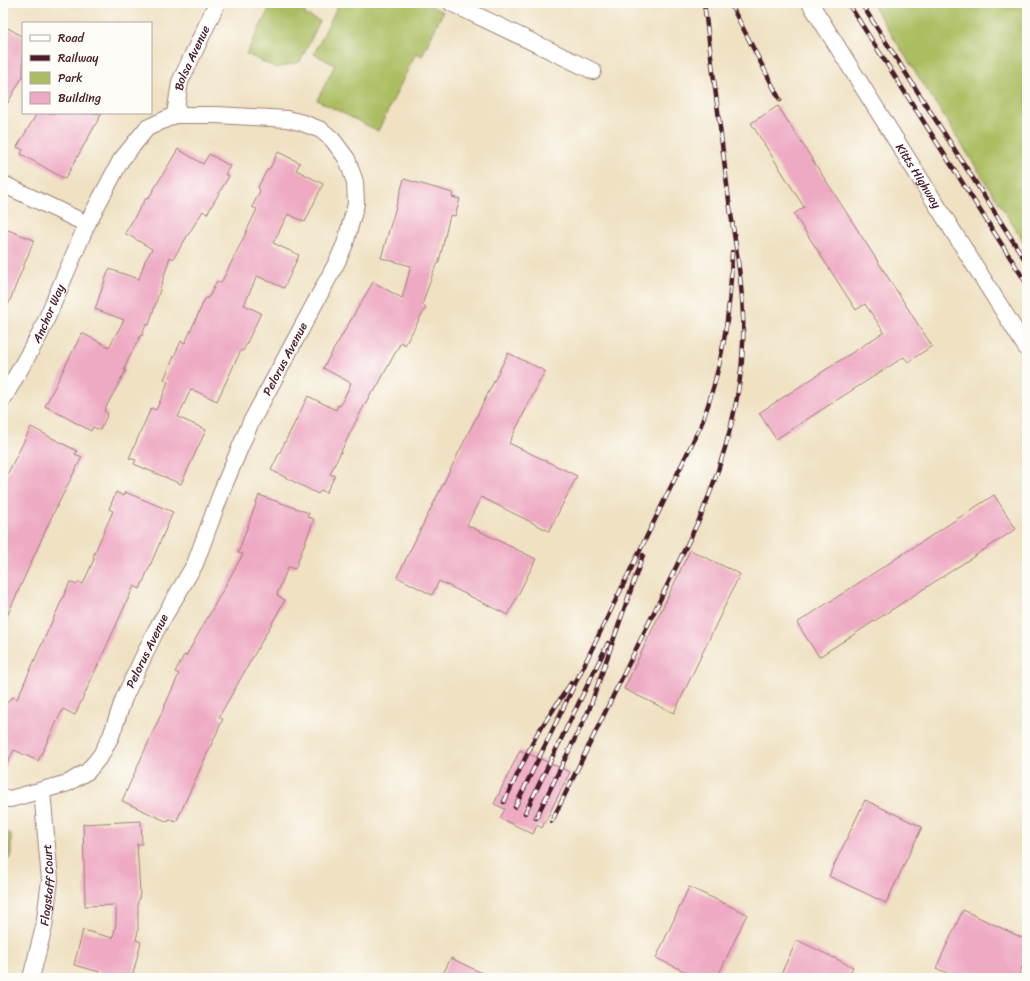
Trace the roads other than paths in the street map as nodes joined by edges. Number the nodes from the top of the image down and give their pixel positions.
1 (217, 3) edge
2 (451, 3) edge
3 (810, 3) edge
4 (593, 71) dead end
5 (175, 115) junction
6 (3, 184) edge
7 (87, 224) junction
8 (1027, 349) edge
9 (3, 399) edge
10 (42, 791) junction
11 (3, 798) edge
12 (31, 978) edge

1 - 5 street, Bolsa Avenue
2 - 4 street
3 - 8 street, Kitts Highway
5 - 7 street, Pelorus Avenue
5 - 10 street, Pelorus Avenue
6 - 7 street
7 - 9 street, Anchor Way
10 - 11 street, Pelorus Avenue
10 - 12 street, Flagstaff Court

